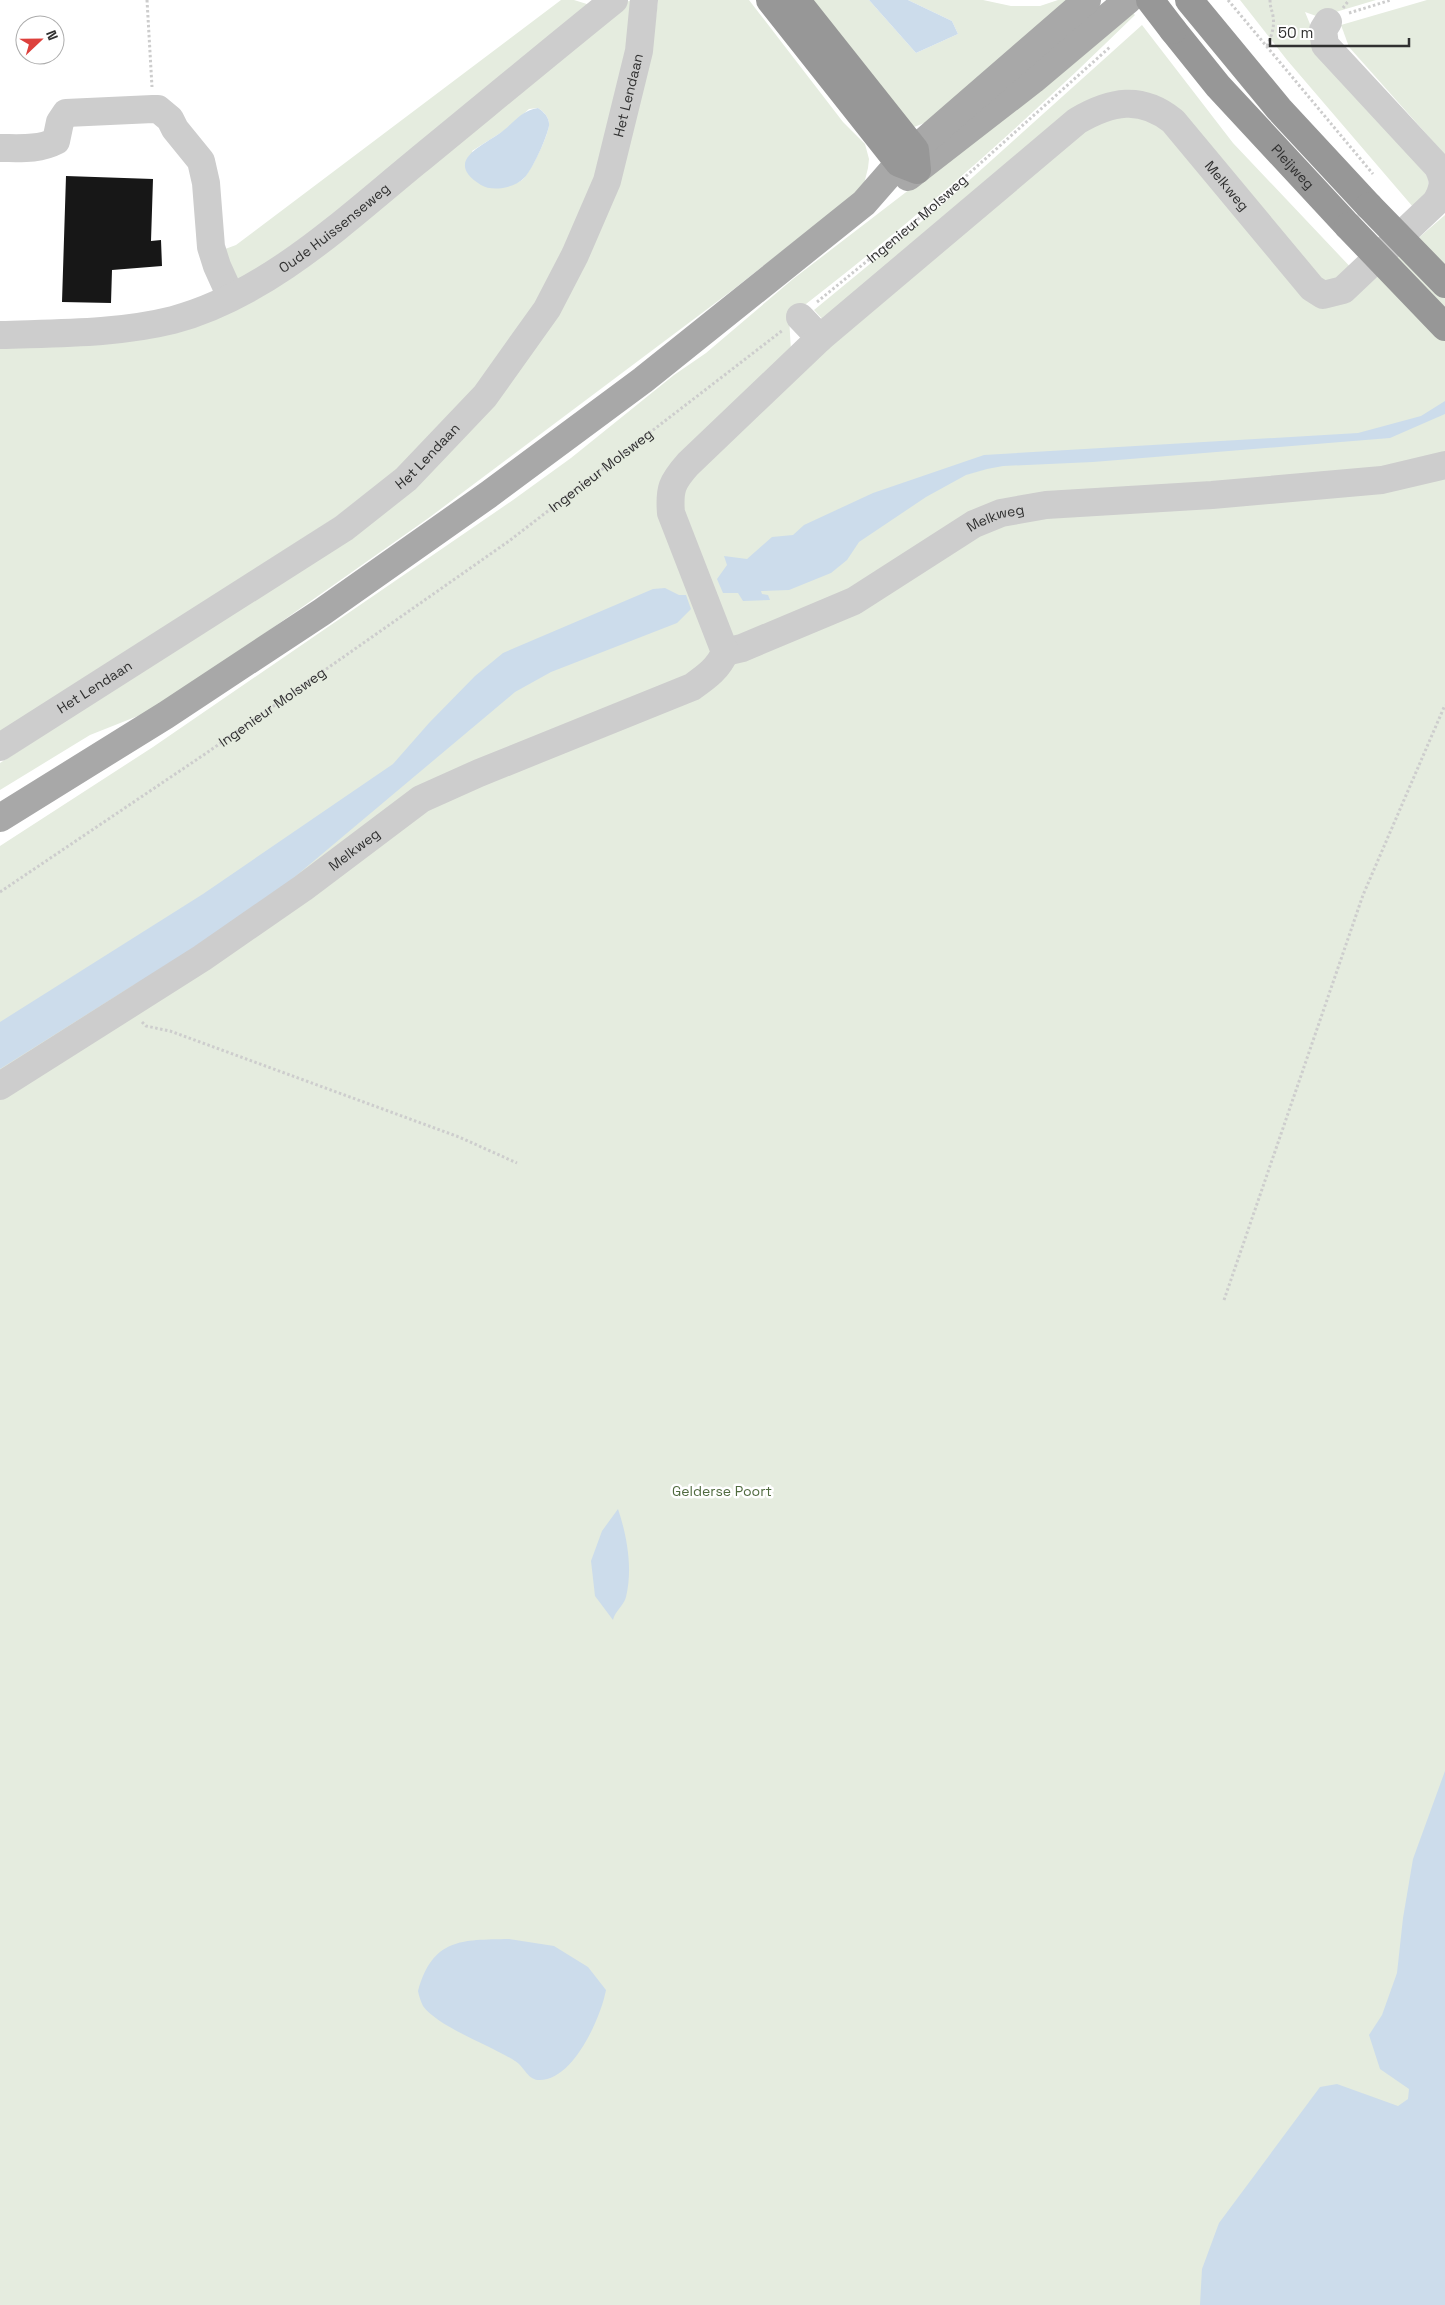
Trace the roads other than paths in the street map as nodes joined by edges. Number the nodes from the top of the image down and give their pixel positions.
1 (614, 0) edge
2 (644, 0) edge
3 (770, 0) edge
4 (796, 0) edge
5 (1087, 0) edge
6 (1128, 0) edge
7 (1150, 0) edge
8 (1192, 5) edge
9 (1328, 22) road end
10 (0, 148) edge
11 (911, 161) junction
12 (1445, 284) edge
13 (231, 297) junction
14 (800, 317) road end
15 (1445, 327) edge
16 (0, 335) edge
17 (820, 338) junction
18 (1445, 465) edge
19 (725, 652) junction
20 (0, 747) edge
21 (0, 818) edge
22 (0, 1086) edge

1 - 13 street, Oude Huissenseweg
2 - 20 street, Het Lendaan
3 - 11 highway
4 - 11 highway
5 - 11 main road
6 - 11 main road
7 - 15 highway, Pleijweg, bridge
8 - 12 highway, bridge
9 - 17 street, Melkweg
10 - 13 street
11 - 21 main road
13 - 16 street, Oude Huissenseweg
14 - 17 street
17 - 19 street, Melkweg
18 - 19 street, Melkweg
19 - 22 street, Melkweg

